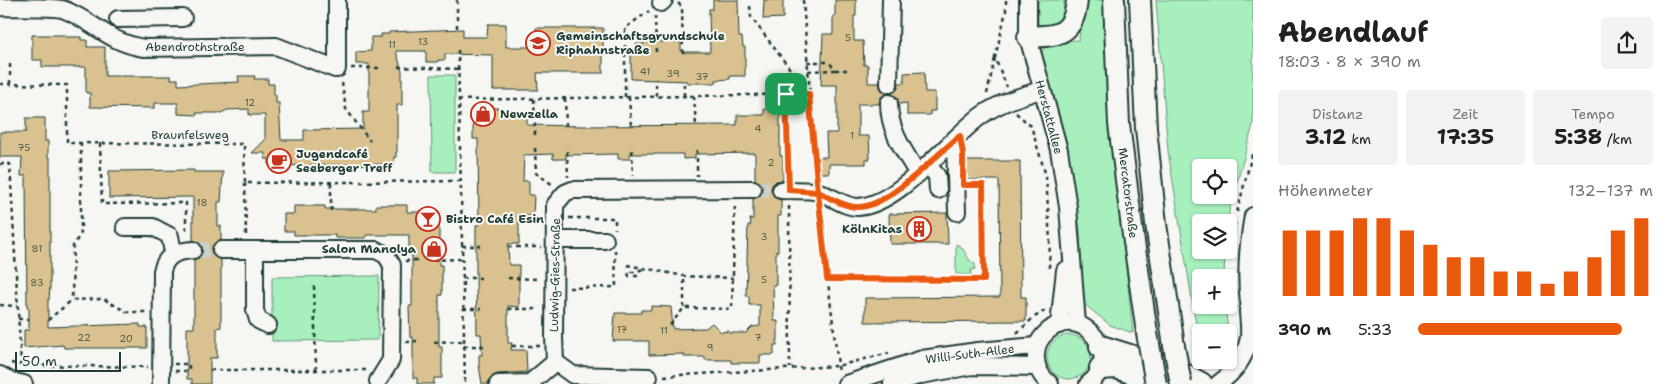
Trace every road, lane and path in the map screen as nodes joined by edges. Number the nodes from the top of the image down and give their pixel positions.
1 (80, 0) edge
2 (337, 0) edge
3 (457, 0) edge
4 (803, 0) edge
5 (891, 0) edge
6 (1006, 0) edge
7 (1028, 0) edge
8 (1077, 0) edge
9 (1114, 0) edge
10 (1140, 0) edge
11 (1146, 0) edge
12 (664, 2) edge
13 (750, 6) dead end
14 (0, 8) edge
15 (80, 17) junction
16 (183, 18) dead end
17 (118, 19) dead end
18 (457, 29) dead end
19 (1028, 38) junction
20 (458, 50) dead end
21 (656, 52) dead end
22 (683, 54) dead end
23 (995, 58) junction
24 (807, 62) junction
25 (10, 64) dead end
26 (398, 67) dead end
27 (379, 68) dead end
28 (337, 69) junction
29 (458, 69) junction
30 (835, 70) junction
31 (847, 70) dead end
32 (808, 71) junction
33 (1144, 77) junction
34 (656, 79) dead end
35 (684, 81) dead end
36 (0, 84) edge
37 (10, 84) junction
38 (888, 84) dead end
39 (1041, 90) junction
40 (786, 94) junction
41 (809, 94) junction
42 (656, 96) junction
43 (684, 96) junction
44 (694, 96) junction
45 (625, 97) junction
46 (629, 97) junction
47 (534, 98) junction
48 (565, 98) junction
49 (1012, 99) junction
50 (458, 100) junction
51 (889, 103) dead end
52 (982, 115) junction
53 (566, 126) dead end
54 (631, 126) dead end
55 (696, 126) dead end
56 (535, 136) dead end
57 (954, 140) junction
58 (370, 142) dead end
59 (81, 143) junction
60 (100, 143) junction
61 (536, 148) dead end
62 (632, 150) dead end
63 (696, 150) dead end
64 (567, 151) dead end
65 (0, 164) edge
66 (923, 169) junction
67 (460, 181) junction
68 (331, 182) junction
69 (245, 183) junction
70 (963, 185) dead end
71 (753, 188) tunnel mouth
72 (697, 189) junction
73 (736, 189) junction
74 (633, 190) junction
75 (785, 190) junction
76 (938, 190) dead end
77 (567, 192) junction
78 (818, 192) junction
79 (957, 212) dead end
80 (331, 214) dead end
81 (1253, 216) edge
82 (576, 218) dead end
83 (588, 218) dead end
84 (461, 220) junction
85 (484, 220) dead end
86 (503, 220) dead end
87 (555, 220) junction
88 (125, 227) dead end
89 (1069, 235) junction
90 (605, 240) dead end
91 (555, 244) junction
92 (462, 246) junction
93 (481, 246) dead end
94 (508, 247) dead end
95 (221, 250) tunnel mouth
96 (251, 250) junction
97 (184, 251) junction
98 (462, 259) junction
99 (433, 260) dead end
100 (627, 265) dead end
101 (644, 268) junction
102 (1049, 270) dead end
103 (638, 276) dead end
104 (684, 276) junction
105 (462, 278) junction
106 (481, 278) dead end
107 (508, 278) dead end
108 (733, 278) junction
109 (555, 279) junction
110 (827, 279) junction
111 (314, 286) dead end
112 (577, 288) dead end
113 (584, 288) dead end
114 (72, 300) junction
115 (0, 305) edge
116 (1248, 305) junction
117 (18, 306) junction
118 (463, 308) junction
119 (684, 308) junction
120 (481, 309) dead end
121 (508, 309) dead end
122 (554, 309) junction
123 (162, 313) junction
124 (18, 319) junction
125 (29, 319) dead end
126 (48, 320) dead end
127 (1253, 322) edge
128 (1077, 324) junction
129 (670, 325) dead end
130 (1059, 325) junction
131 (268, 326) dead end
132 (434, 342) dead end
133 (464, 342) junction
134 (464, 346) junction
135 (486, 346) dead end
136 (512, 346) dead end
137 (554, 346) junction
138 (1037, 346) junction
139 (555, 362) junction
140 (21, 365) junction
141 (161, 366) junction
142 (837, 366) junction
143 (1097, 366) edge
144 (1037, 367) junction
145 (2, 368) edge
146 (790, 368) junction
147 (210, 370) dead end
148 (316, 370) junction
149 (189, 371) dead end
150 (382, 376) joint
151 (649, 377) joint
152 (843, 381) edge
153 (24, 384) edge
154 (161, 384) edge
155 (465, 384) edge
156 (498, 384) edge
157 (892, 384) edge
158 (1050, 384) edge
159 (1156, 384) edge
160 (1160, 384) edge
161 (1181, 384) edge
162 (1201, 384) edge
163 (1218, 384) edge

1 - 15 street
2 - 28 street
3 - 18 path
4 - 24 path
5 - 38 street
6 - 23 path
7 - 19 street, Herstattallee
8 - 19 main road
9 - 159 main road, Mercatorstraße, bridge
10 - 33 main road, Mercatorstraße
11 - 33 main road
12 - 21 path
12 - 22 path
12 - 45 path
13 - 41 path
14 - 15 street, Abendrothstraße
15 - 28 street, Abendrothstraße
16 - 17 street
19 - 39 street, Herstattallee
20 - 29 path
23 - 49 path
23 - 52 path
24 - 30 path
24 - 32 path
25 - 37 path
26 - 29 path
27 - 28 path
28 - 58 path
29 - 50 path
30 - 31 path
30 - 32 path
32 - 41 path
33 - 161 main road, Mercatorstraße, bridge
34 - 42 path
35 - 43 path
36 - 37 path
37 - 59 path
39 - 49 street
39 - 89 street, Herstattallee
40 - 41 path
40 - 44 path
40 - 75 path
41 - 78 path
42 - 43 path
42 - 46 path
43 - 44 path
44 - 55 path
45 - 46 path
45 - 48 path
46 - 54 path
47 - 48 path
47 - 50 path
47 - 56 path
48 - 53 path
49 - 52 street
49 - 102 path
50 - 67 path
51 - 66 street
52 - 57 street
57 - 66 street
57 - 79 street
59 - 60 path, Braunfelsweg
59 - 114 path
60 - 69 path, Braunfelsweg
60 - 97 path
61 - 77 path
62 - 74 path
63 - 72 path
64 - 77 path
65 - 117 path
66 - 76 street
66 - 78 street
67 - 68 path
67 - 84 path
68 - 69 path
68 - 80 path
69 - 96 path
70 - 110 path
71 - 73 street
72 - 73 street
72 - 74 street
73 - 108 path
74 - 77 street
75 - 78 street
75 - 146 path
77 - 87 street, Ludwig-Gies-Straße
78 - 110 path
81 - 116 street
82 - 83 path
84 - 85 path
84 - 92 path
86 - 87 path
87 - 91 street, Ludwig-Gies-Straße
88 - 97 street
89 - 128 street, Herstattallee
89 - 130 street, Herstattallee
90 - 91 street
91 - 94 path
91 - 109 street, Ludwig-Gies-Straße
92 - 93 path
92 - 98 path
95 - 96 street
96 - 131 street
96 - 150 street
97 - 123 street
98 - 99 path
98 - 105 path
100 - 101 path
101 - 103 path
101 - 104 path
104 - 108 path
104 - 119 path
105 - 106 path
105 - 118 path
107 - 109 path
108 - 119 path
109 - 122 street, Ludwig-Gies-Straße
110 - 142 path
111 - 148 path
112 - 113 path
114 - 123 path
114 - 126 path
115 - 117 path
116 - 127 street
116 - 163 street
117 - 124 path
118 - 120 path
118 - 133 path
119 - 129 path
121 - 122 path
122 - 137 street, Ludwig-Gies-Straße
123 - 141 street
124 - 125 path
124 - 140 path
128 - 130 street
128 - 143 street
130 - 138 street
132 - 133 path
133 - 134 path
134 - 135 path
134 - 155 path
136 - 137 path
137 - 139 street, Ludwig-Gies-Straße
138 - 144 street
138 - 152 street, Willi-Suth-Allee
139 - 151 street
139 - 156 street
140 - 141 path
140 - 145 path
141 - 149 path
141 - 154 street
142 - 146 path
142 - 152 path
143 - 160 highway
143 - 162 highway
144 - 157 street, Willi-Suth-Allee
144 - 158 street
145 - 153 street
146 - 151 path
147 - 148 path
148 - 150 path

